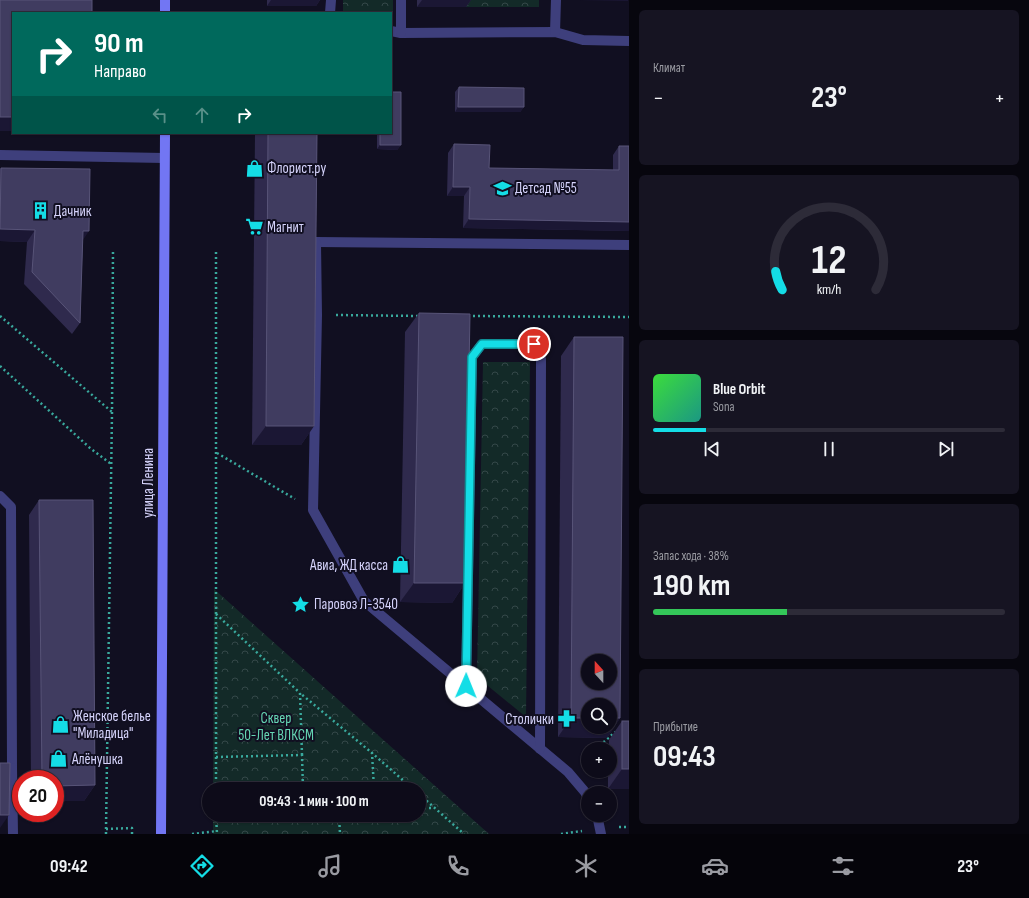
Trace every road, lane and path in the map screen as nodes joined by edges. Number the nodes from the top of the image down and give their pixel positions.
1 (165, 0) edge
2 (331, 0) edge
3 (401, 0) edge
4 (556, 0) edge
5 (165, 12) edge
6 (330, 12) edge
7 (396, 32) edge
8 (556, 32) junction
9 (629, 41) edge
10 (165, 134) edge
11 (0, 155) edge
12 (164, 158) junction
13 (629, 245) edge
14 (216, 249) dead end
15 (113, 250) dead end
16 (317, 315) junction
17 (0, 316) edge
18 (421, 316) edge
19 (461, 316) edge
20 (629, 316) edge
21 (0, 366) edge
22 (112, 413) junction
23 (216, 453) junction
24 (112, 464) junction
25 (0, 496) edge
26 (314, 510) junction
27 (216, 613) junction
28 (466, 686) junction
29 (300, 693) junction
30 (620, 727) edge
31 (604, 742) edge
32 (540, 749) junction
33 (372, 753) junction
34 (302, 755) junction
35 (216, 757) junction
36 (0, 768) edge
37 (12, 768) junction
38 (216, 782) edge
39 (303, 782) edge
40 (374, 782) edge
41 (405, 782) edge
42 (581, 788) edge
43 (426, 801) edge
44 (426, 808) edge
45 (434, 808) junction
46 (216, 822) edge
47 (339, 822) edge
48 (598, 822) edge
49 (106, 829) junction
50 (217, 832) edge
51 (13, 834) edge
52 (106, 834) edge
53 (132, 834) edge
54 (161, 834) edge
55 (192, 834) edge
56 (340, 834) edge
57 (464, 834) edge
58 (601, 834) edge

1 - 5 main road
2 - 6 lane
3 - 7 lane
4 - 8 lane
7 - 8 lane
8 - 9 lane
10 - 12 main road, улица Ленина
11 - 12 lane
12 - 54 main road, улица Ленина
13 - 16 lane
14 - 23 path
15 - 22 path
16 - 18 path
16 - 26 lane
17 - 22 path
19 - 20 path
21 - 24 path
22 - 24 path
23 - 26 path
23 - 27 path
24 - 49 path
25 - 37 lane
26 - 28 lane
27 - 29 path
27 - 35 path
28 - 32 lane
28 - 32 lane
29 - 33 path
29 - 34 path
30 - 31 path
32 - 42 lane
33 - 40 path
33 - 41 path
34 - 35 path
34 - 39 path
35 - 38 path
36 - 37 lane
37 - 51 lane
43 - 45 path
44 - 45 path
45 - 57 path
46 - 50 path
47 - 56 path
48 - 58 lane
49 - 52 path
49 - 53 path
50 - 55 path

